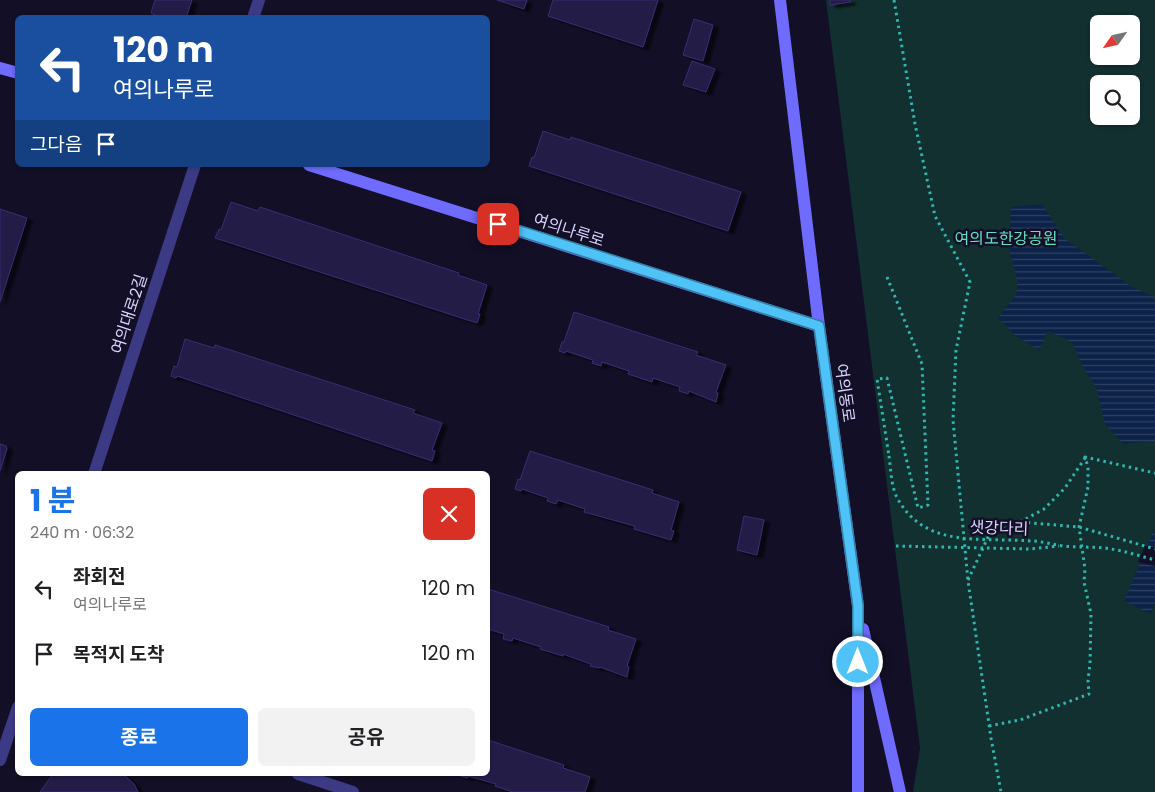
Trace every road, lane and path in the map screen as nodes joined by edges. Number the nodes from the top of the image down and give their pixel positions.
1 (259, 0) edge
2 (780, 0) edge
3 (894, 0) edge
4 (254, 15) edge
5 (0, 68) edge
6 (15, 72) edge
7 (194, 167) edge
8 (315, 167) edge
9 (887, 277) dead end
10 (819, 326) junction
11 (1085, 457) junction
12 (95, 471) edge
13 (1155, 473) edge
14 (1020, 522) junction
15 (1079, 527) junction
16 (896, 546) dead end
17 (1064, 546) junction
18 (1155, 548) edge
19 (1155, 560) edge
20 (968, 581) junction
21 (858, 606) junction
22 (15, 716) edge
23 (989, 726) junction
24 (0, 760) edge
25 (304, 776) edge
26 (354, 792) edge
27 (858, 792) edge
28 (900, 792) edge
29 (1001, 792) edge

1 - 4 street
2 - 10 main road, 여의동로
3 - 20 path
5 - 6 main road
7 - 12 street, 여의대로2길
8 - 10 main road, 여의나루로
9 - 17 path, 샛강다리, bridge
10 - 21 main road, 여의동로
11 - 13 path
11 - 14 path
11 - 15 path
14 - 15 path
14 - 20 path
15 - 18 path
15 - 23 path
16 - 17 path, bridge
17 - 19 path, 샛강다리, bridge
20 - 23 path
21 - 27 main road, 여의동로
21 - 28 main road
22 - 24 street
23 - 29 path
25 - 26 street

